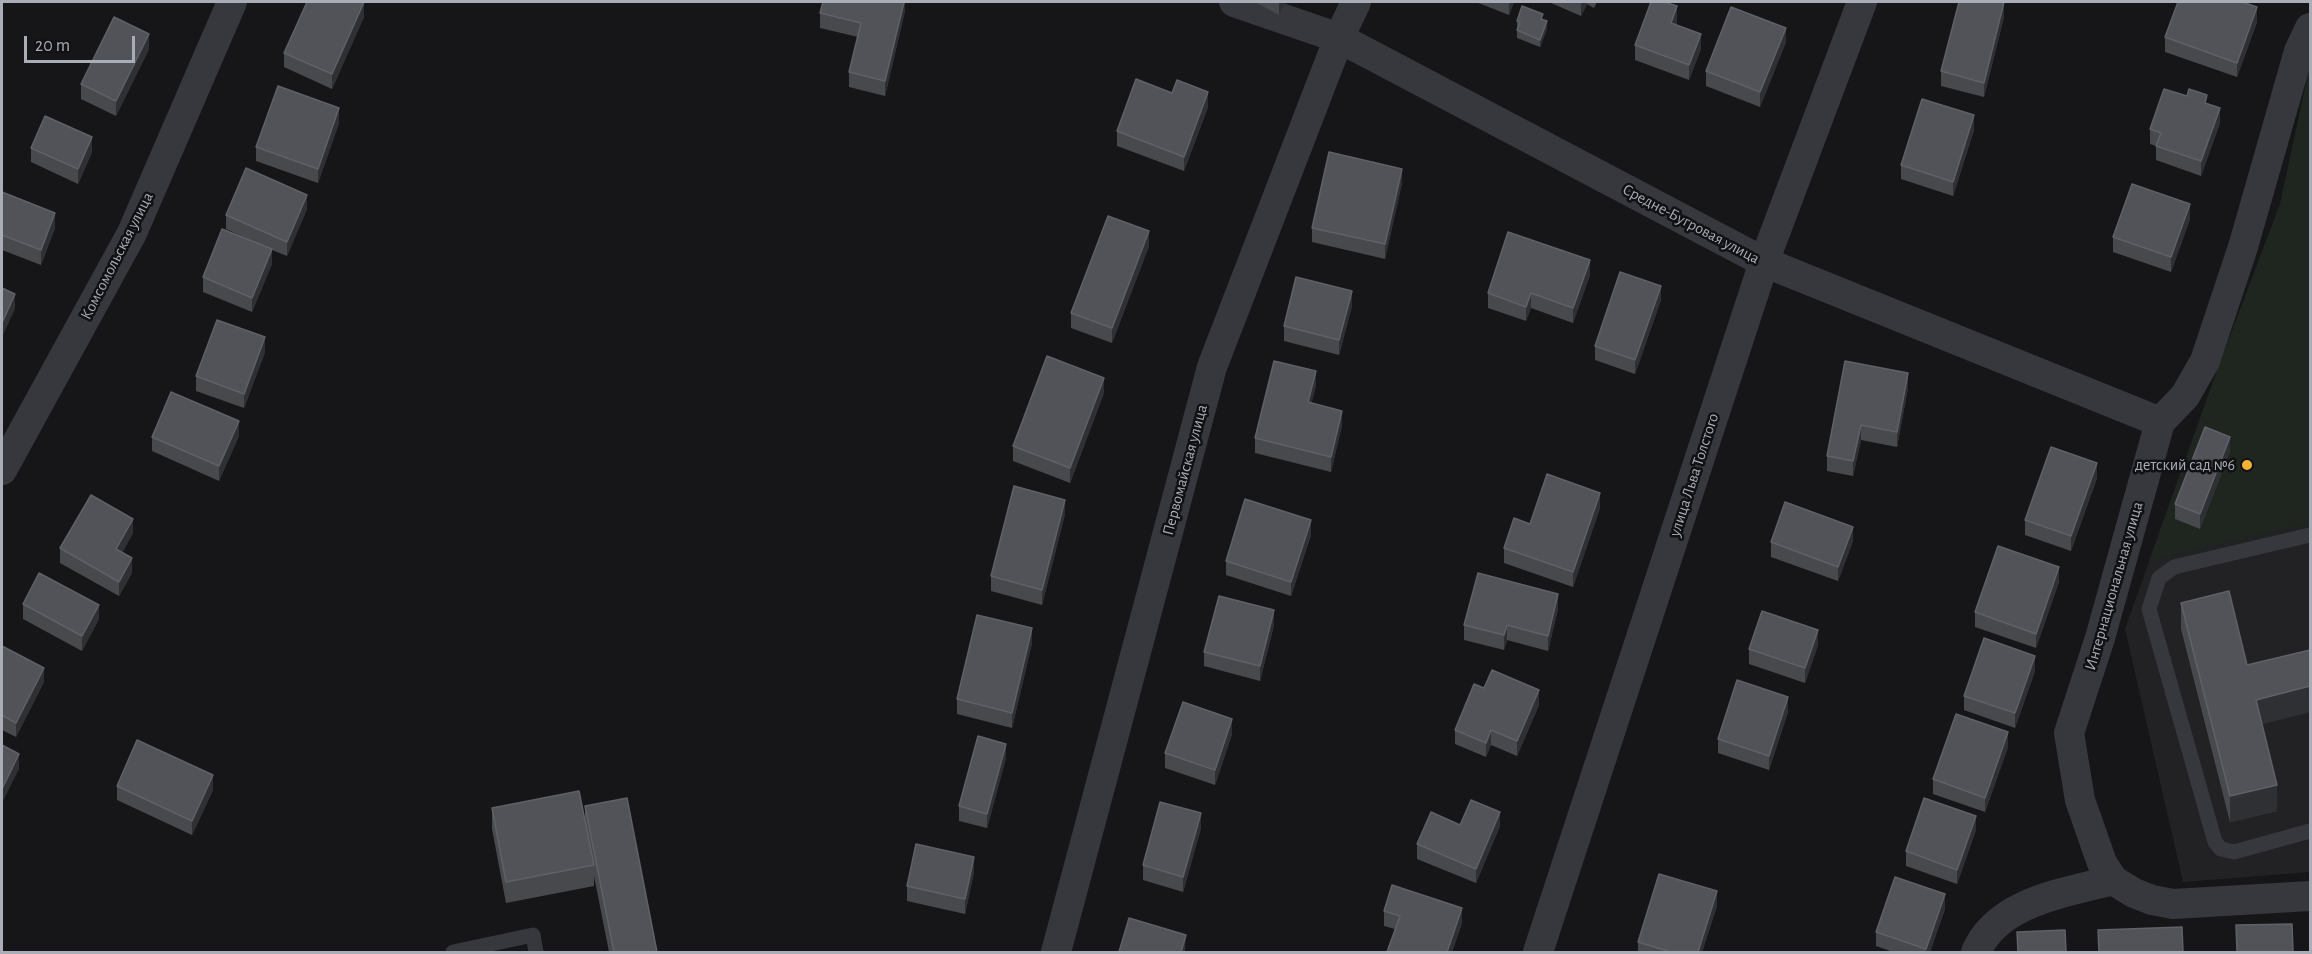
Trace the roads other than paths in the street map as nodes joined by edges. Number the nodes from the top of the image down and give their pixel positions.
1 (232, 2) edge
2 (1234, 2) edge
3 (1356, 2) edge
4 (1862, 2) edge
5 (2310, 28) edge
6 (1339, 38) junction
7 (1764, 262) junction
8 (2160, 422) junction
9 (2, 470) edge
10 (2310, 535) edge
11 (2310, 831) edge
12 (2113, 880) junction
13 (2310, 896) edge
14 (453, 952) edge
15 (536, 952) edge
16 (1056, 952) edge
17 (1538, 952) edge
18 (1976, 952) edge

1 - 9 street, Комсомольская улица
2 - 6 street, Средне-Бугровая улица
3 - 6 street, Первомайская улица
4 - 7 street, улица Льва Толстого
5 - 8 street, Интернациональная улица
6 - 7 street, Средне-Бугровая улица
6 - 16 street, Первомайская улица
7 - 8 street, Средне-Бугровая улица
7 - 17 street, улица Льва Толстого
8 - 12 street, Интернациональная улица
10 - 11 lane
12 - 13 street
12 - 18 street
14 - 15 lane

